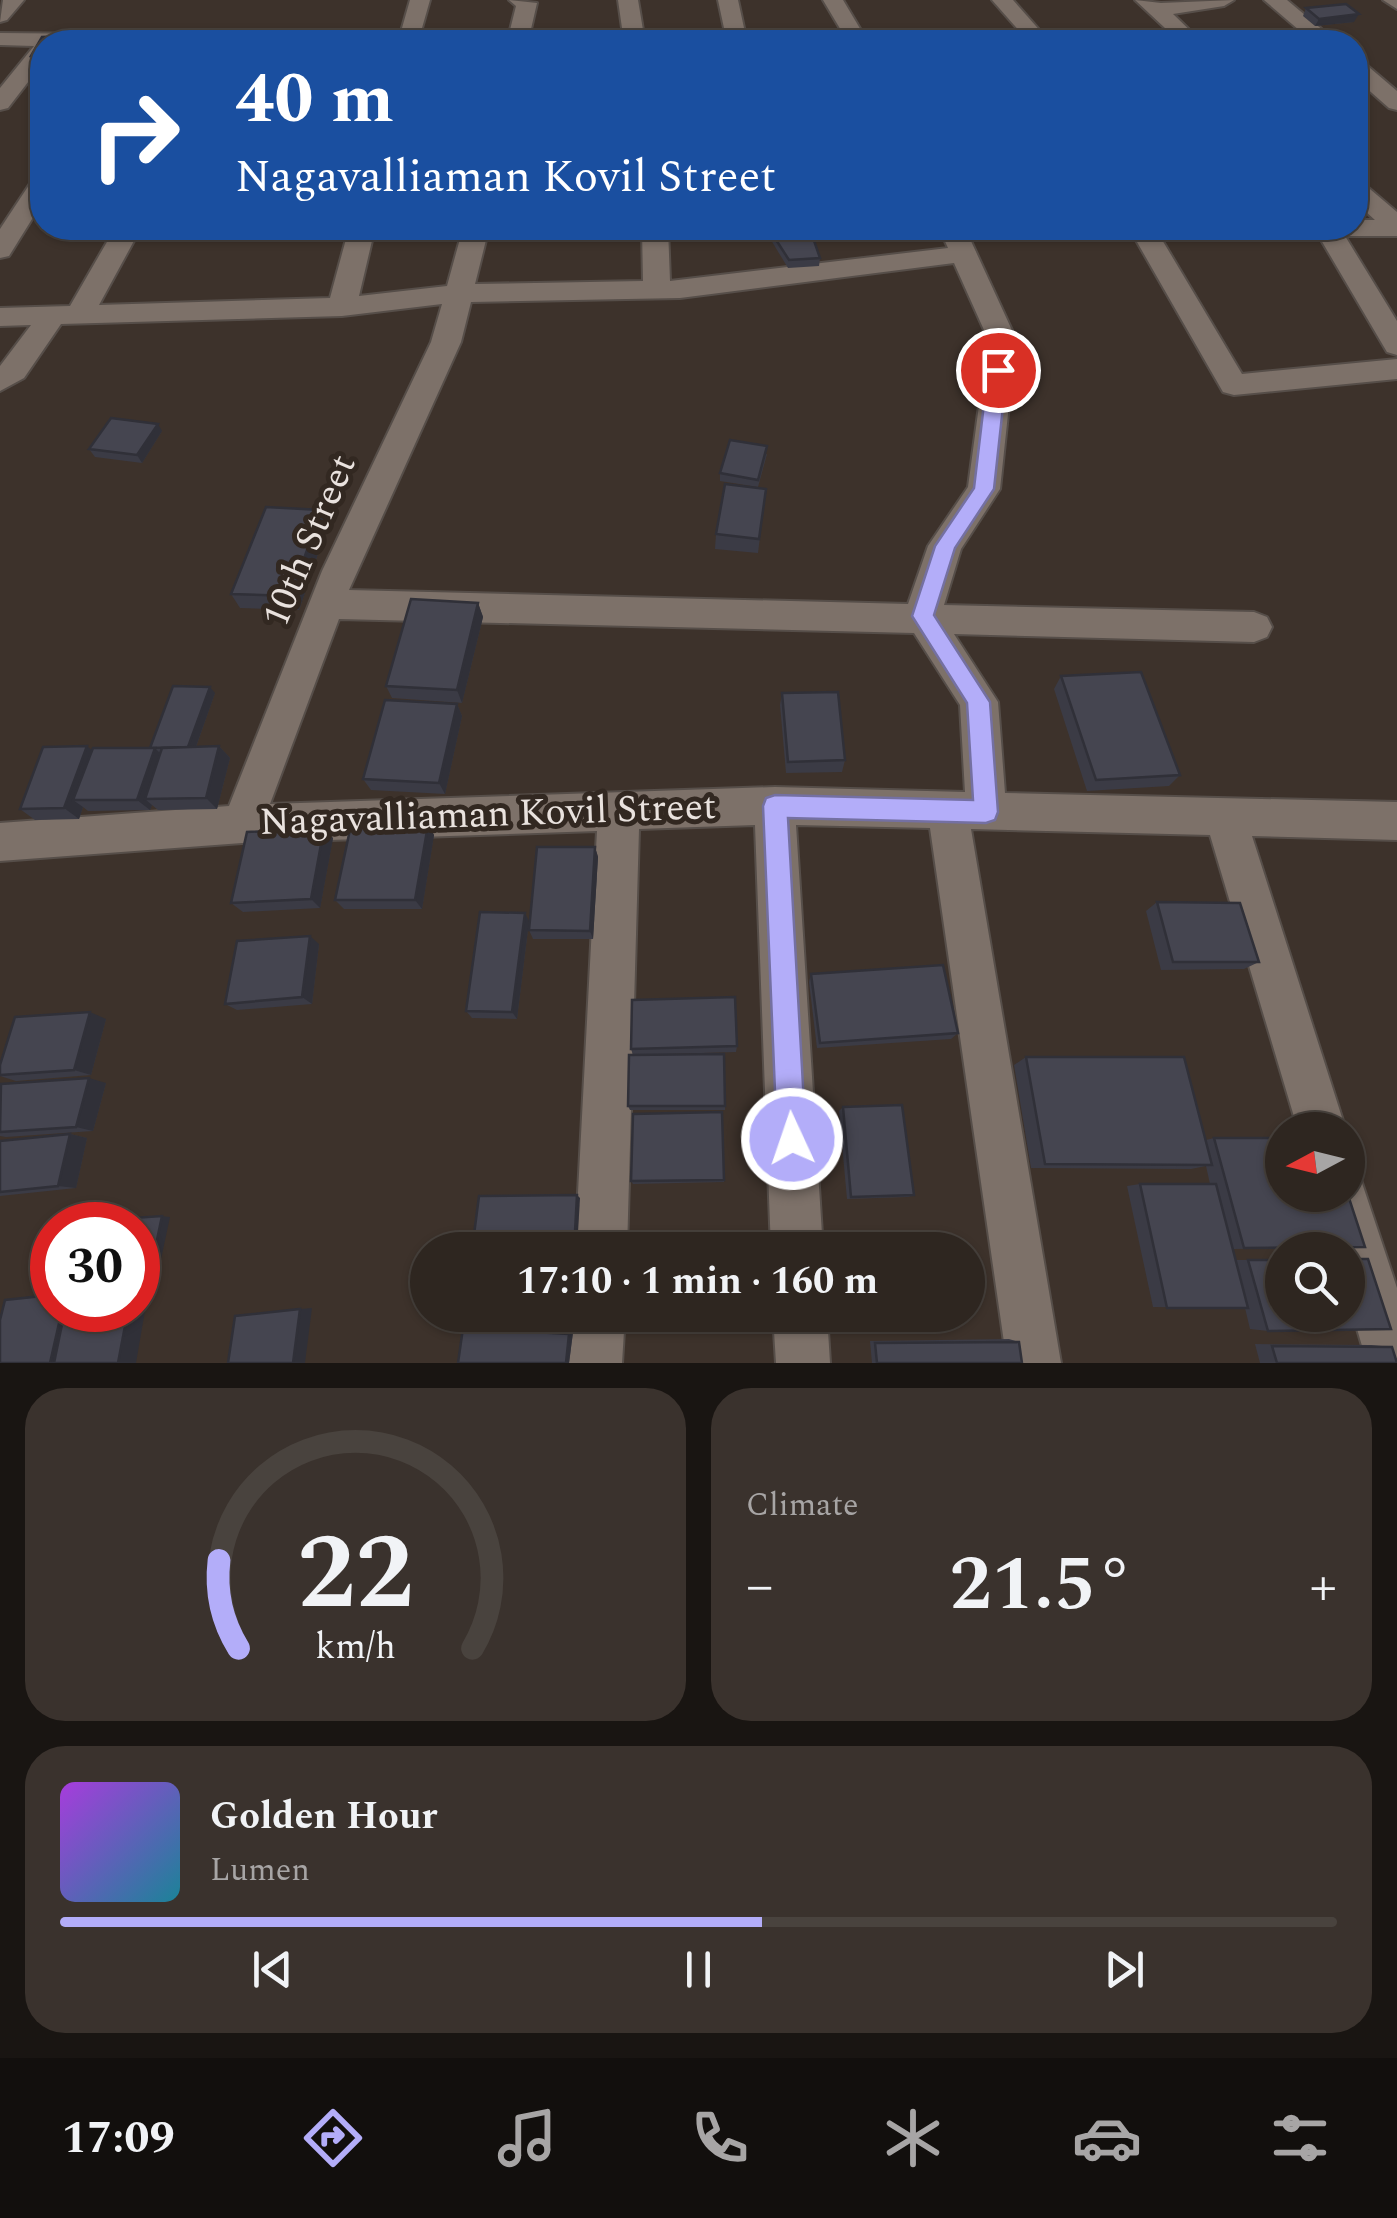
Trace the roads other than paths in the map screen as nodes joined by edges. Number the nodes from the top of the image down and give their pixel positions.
1 (14, 0) edge
2 (420, 0) edge
3 (519, 0) edge
4 (628, 0) edge
5 (728, 0) edge
6 (833, 0) edge
7 (1002, 0) edge
8 (1224, 0) edge
9 (1274, 0) edge
10 (1151, 5) edge
11 (0, 16) edge
12 (411, 30) edge
13 (521, 30) edge
14 (633, 30) edge
15 (734, 30) edge
16 (851, 30) edge
17 (1029, 30) edge
18 (1179, 30) edge
19 (1311, 30) edge
20 (0, 38) edge
21 (30, 42) edge
22 (30, 65) edge
23 (1368, 78) edge
24 (0, 103) edge
25 (1397, 103) edge
26 (1368, 201) edge
27 (30, 203) edge
28 (1368, 227) edge
29 (1397, 227) edge
30 (119, 240) edge
31 (359, 240) edge
32 (473, 240) edge
33 (655, 240) edge
34 (1149, 240) edge
35 (1334, 240) edge
36 (958, 241) edge
37 (0, 250) edge
38 (657, 290) junction
39 (461, 293) junction
40 (342, 307) junction
41 (66, 314) junction
42 (0, 317) edge
43 (1397, 345) edge
44 (1397, 369) edge
45 (0, 381) edge
46 (326, 604) junction
47 (922, 616) junction
48 (1254, 626) dead end
49 (775, 806) junction
50 (619, 809) junction
51 (967, 812) junction
52 (1225, 816) junction
53 (1397, 821) edge
54 (242, 824) junction
55 (0, 842) edge
56 (1316, 1112) edge
57 (1347, 1212) edge
58 (601, 1232) edge
59 (796, 1232) edge
60 (597, 1332) edge
61 (801, 1332) edge
62 (595, 1363) edge
63 (802, 1363) edge
64 (1034, 1363) edge
65 (1394, 1363) edge

1 - 11 street
2 - 12 street
3 - 13 street
4 - 14 street
5 - 15 street
6 - 16 street
7 - 17 street
8 - 10 street
9 - 19 street
10 - 18 street
20 - 21 street
22 - 24 street
23 - 25 street
26 - 29 street
27 - 37 street
28 - 29 street
30 - 41 street
31 - 40 street
32 - 39 street, 10th Street
33 - 38 street
34 - 44 street
35 - 43 street
36 - 38 street
36 - 47 street
38 - 39 street
39 - 40 street
39 - 46 street, 10th Street
40 - 41 street
41 - 42 street
41 - 45 street
46 - 47 street
46 - 54 street, 10th Street
47 - 48 street
47 - 51 street
49 - 50 street, Nagavalliaman Kovil Street
49 - 51 street, Nagavalliaman Kovil Street
49 - 59 street
50 - 54 street, Nagavalliaman Kovil Street
50 - 58 street
51 - 52 street, Nagavalliaman Kovil Street
51 - 64 street
52 - 53 street, Nagavalliaman Kovil Street
52 - 56 street
54 - 55 street, Nagavalliaman Kovil Street
57 - 65 street
60 - 62 street
61 - 63 street

